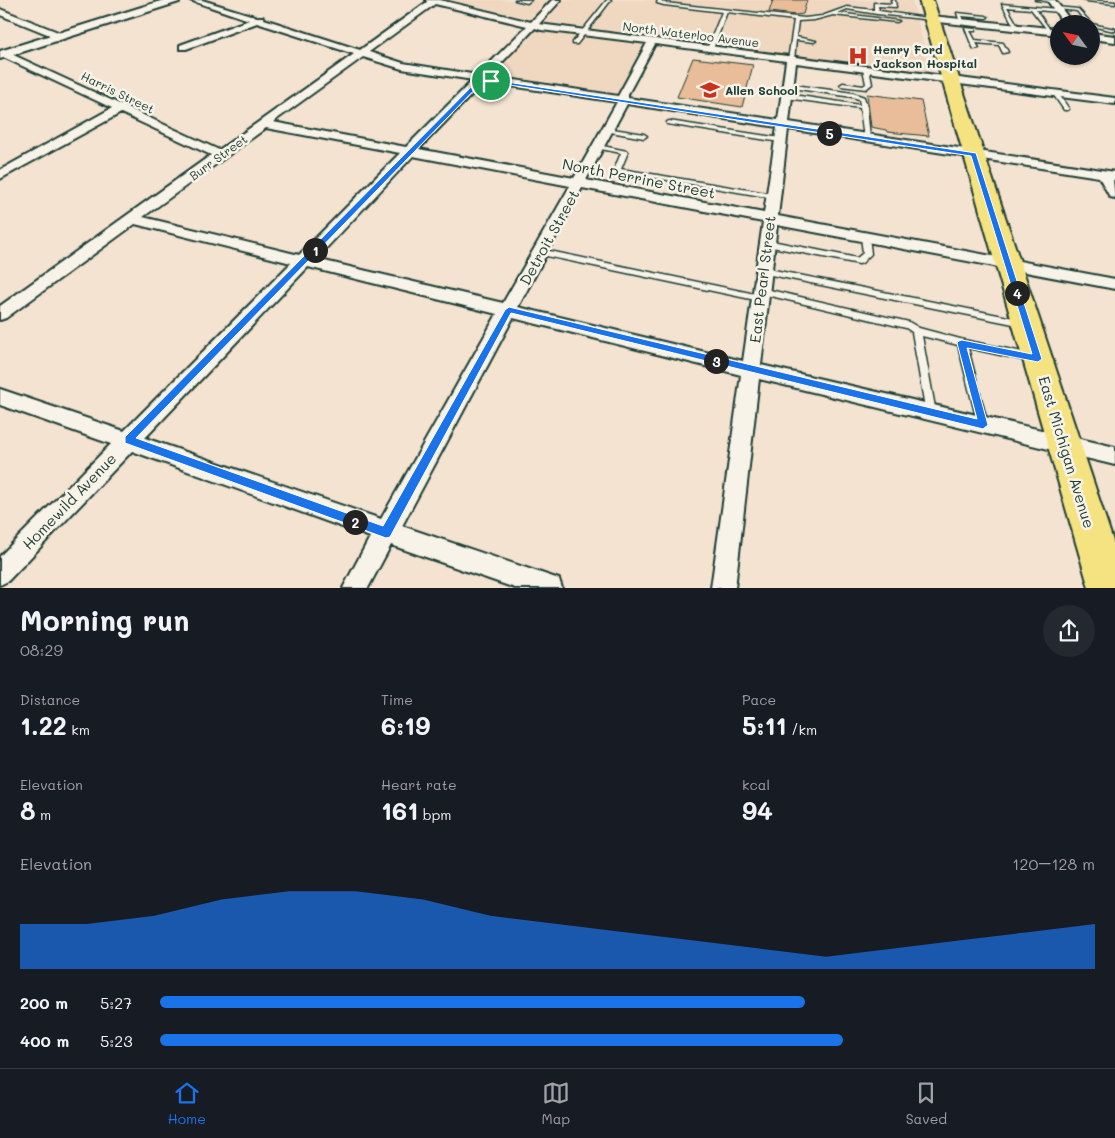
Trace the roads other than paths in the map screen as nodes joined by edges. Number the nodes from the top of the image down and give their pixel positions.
1 (174, 0) edge
2 (194, 0) edge
3 (433, 0) edge
4 (517, 0) edge
5 (557, 0) edge
6 (609, 0) edge
7 (660, 0) edge
8 (893, 0) edge
9 (1037, 0) edge
10 (1086, 0) edge
11 (528, 1) edge
12 (876, 2) edge
13 (1115, 3) edge
14 (1055, 5) edge
15 (1075, 5) dead end
16 (929, 9) edge
17 (1033, 9) junction
18 (838, 10) junction
19 (1078, 10) junction
20 (725, 11) junction
21 (0, 12) edge
22 (877, 13) junction
23 (1083, 15) edge
24 (986, 17) dead end
25 (260, 19) junction
26 (796, 20) junction
27 (897, 21) dead end
28 (968, 25) junction
29 (532, 26) junction
30 (1100, 26) edge
31 (1017, 28) junction
32 (1115, 30) edge
33 (1049, 31) joint
34 (583, 33) junction
35 (60, 36) junction
36 (1100, 37) edge
37 (793, 38) junction
38 (1115, 39) edge
39 (814, 40) dead end
40 (972, 41) junction
41 (652, 42) junction
42 (979, 42) junction
43 (575, 43) dead end
44 (183, 47) dead end
45 (976, 48) dead end
46 (710, 49) junction
47 (1005, 52) dead end
48 (362, 53) junction
49 (2, 54) edge
50 (791, 60) junction
51 (866, 69) junction
52 (482, 79) junction
53 (951, 80) junction
54 (843, 85) dead end
55 (786, 91) junction
56 (1056, 94) junction
57 (623, 101) junction
58 (1115, 101) edge
59 (864, 107) junction
60 (120, 109) junction
61 (1066, 109) dead end
62 (669, 123) dead end
63 (264, 124) junction
64 (607, 130) junction
65 (780, 133) junction
66 (644, 136) dead end
67 (867, 138) junction
68 (598, 147) junction
69 (409, 152) junction
70 (974, 154) junction
71 (221, 155) junction
72 (0, 175) edge
73 (1110, 175) edge
74 (578, 183) junction
75 (1115, 194) edge
76 (773, 196) junction
77 (132, 219) junction
78 (770, 219) junction
79 (865, 237) junction
80 (767, 244) junction
81 (540, 252) junction
82 (304, 262) junction
83 (1008, 264) junction
84 (764, 271) junction
85 (1115, 284) edge
86 (761, 295) junction
87 (509, 310) junction
88 (0, 314) edge
89 (1027, 324) junction
90 (916, 331) junction
91 (962, 343) junction
92 (1038, 359) junction
93 (751, 370) junction
94 (0, 396) edge
95 (931, 413) junction
96 (983, 425) junction
97 (128, 440) junction
98 (1065, 444) junction
99 (1115, 456) edge
100 (386, 533) junction
101 (0, 573) edge
102 (355, 588) edge
103 (550, 588) edge
104 (723, 588) edge
105 (1109, 588) edge

1 - 35 street
2 - 25 street
3 - 29 street, North Waterloo Avenue
3 - 48 street, Burr Street
4 - 11 lane
5 - 29 street, Homewild Avenue
6 - 34 lane
7 - 20 lane
8 - 12 lane
9 - 14 lane
10 - 13 lane
12 - 22 lane
14 - 17 lane
14 - 19 lane
15 - 19 lane
16 - 22 lane
16 - 28 street
16 - 53 main road, East Michigan Avenue
17 - 31 lane
17 - 33 lane
18 - 22 lane
18 - 26 lane
18 - 27 lane
19 - 23 lane
20 - 26 lane
20 - 46 lane
21 - 35 street
24 - 28 lane
25 - 44 street
25 - 48 street
26 - 37 lane
28 - 31 street
28 - 40 lane
28 - 42 lane
29 - 34 street, North Waterloo Avenue
29 - 52 street, Homewild Avenue
30 - 32 lane
31 - 33 street
34 - 41 street, North Waterloo Avenue
34 - 43 lane
35 - 49 street
36 - 38 street
37 - 39 lane
37 - 50 lane
40 - 42 lane
40 - 45 lane
41 - 46 street, North Waterloo Avenue
41 - 57 street, Detroit Street
42 - 47 lane
46 - 50 street, North Waterloo Avenue
48 - 52 street
48 - 63 street, Burr Street
49 - 60 street, Harris Street
50 - 51 street, North Waterloo Avenue
50 - 55 street, East Pearl Street
51 - 53 street, North Waterloo Avenue
51 - 54 lane
52 - 57 street
52 - 69 street, Homewild Avenue
53 - 56 street, North Waterloo Avenue
53 - 70 main road, East Michigan Avenue
55 - 59 lane
55 - 59 lane
55 - 65 street, East Pearl Street
56 - 58 street, North Waterloo Avenue
56 - 61 lane
57 - 64 street, Detroit Street
57 - 65 street
59 - 67 lane
60 - 71 street, Harris Street
60 - 72 street
62 - 65 lane
63 - 69 street, North Perrine Street
63 - 71 street, Burr Street
64 - 66 lane
64 - 68 street, Detroit Street
65 - 67 street
65 - 76 street, East Pearl Street
67 - 70 street
68 - 74 street, Detroit Street
68 - 76 lane
69 - 74 street, North Perrine Street
69 - 82 street, Homewild Avenue
70 - 73 street
70 - 83 main road, East Michigan Avenue
71 - 77 street, Burr Street
73 - 75 street
74 - 78 street, North Perrine Street
74 - 81 street, Detroit Street
76 - 78 street, East Pearl Street
77 - 82 street
77 - 88 street, Burr Street
78 - 79 street, North Perrine Street
78 - 80 street, East Pearl Street
79 - 80 lane
79 - 83 street, North Perrine Street
80 - 84 street, East Pearl Street
81 - 86 lane
81 - 87 street, Detroit Street
82 - 87 street
82 - 97 street, Homewild Avenue
83 - 85 street, North Perrine Street
83 - 89 main road, East Michigan Avenue
84 - 86 street, East Pearl Street
84 - 89 lane
86 - 90 lane
86 - 93 street, East Pearl Street
87 - 93 street
87 - 100 street, Detroit Street
89 - 92 main road, East Michigan Avenue
90 - 91 lane
90 - 95 lane
91 - 92 lane
91 - 96 lane
92 - 98 main road, East Michigan Avenue
93 - 95 street
93 - 104 street, East Pearl Street
94 - 97 street
95 - 96 street
96 - 98 street
97 - 100 street
97 - 101 street, Homewild Avenue
98 - 99 street
98 - 105 main road, East Michigan Avenue
100 - 102 street, Detroit Street
100 - 103 street

